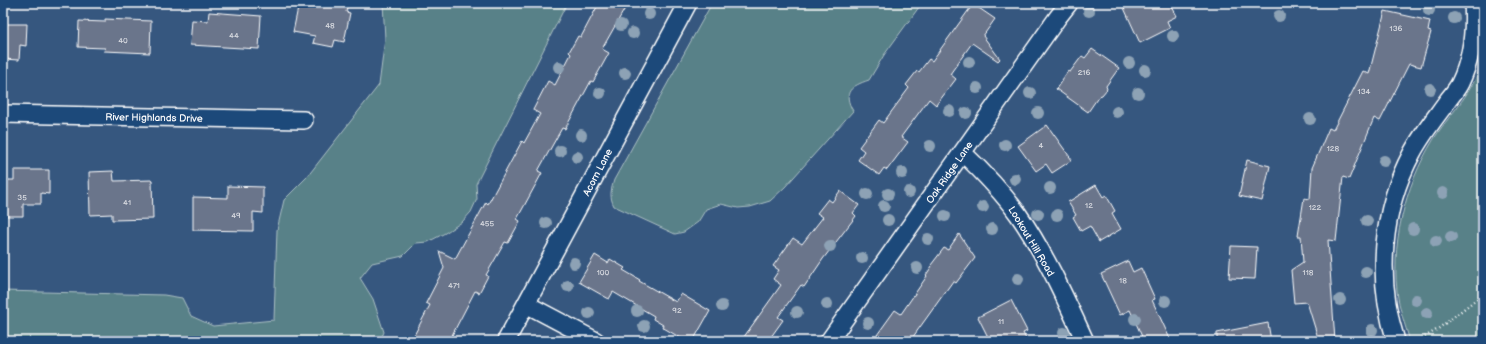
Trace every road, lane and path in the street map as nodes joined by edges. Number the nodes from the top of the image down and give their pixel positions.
1 (688, 3) edge
2 (1069, 3) edge
3 (1473, 3) edge
4 (3, 114) edge
5 (304, 120) dead end
6 (963, 153) junction
7 (1483, 294) edge
8 (526, 304) junction
9 (506, 341) edge
10 (596, 341) edge
11 (829, 341) edge
12 (1085, 341) edge
13 (1396, 341) edge
14 (1418, 341) edge

1 - 8 street, Acorn Lane
2 - 6 street, Oak Ridge Lane
3 - 13 street
4 - 5 street, River Highlands Drive
6 - 11 street, Oak Ridge Lane
6 - 12 street, Lookout Hill Road
7 - 14 path
8 - 9 street, Acorn Lane
8 - 10 street

